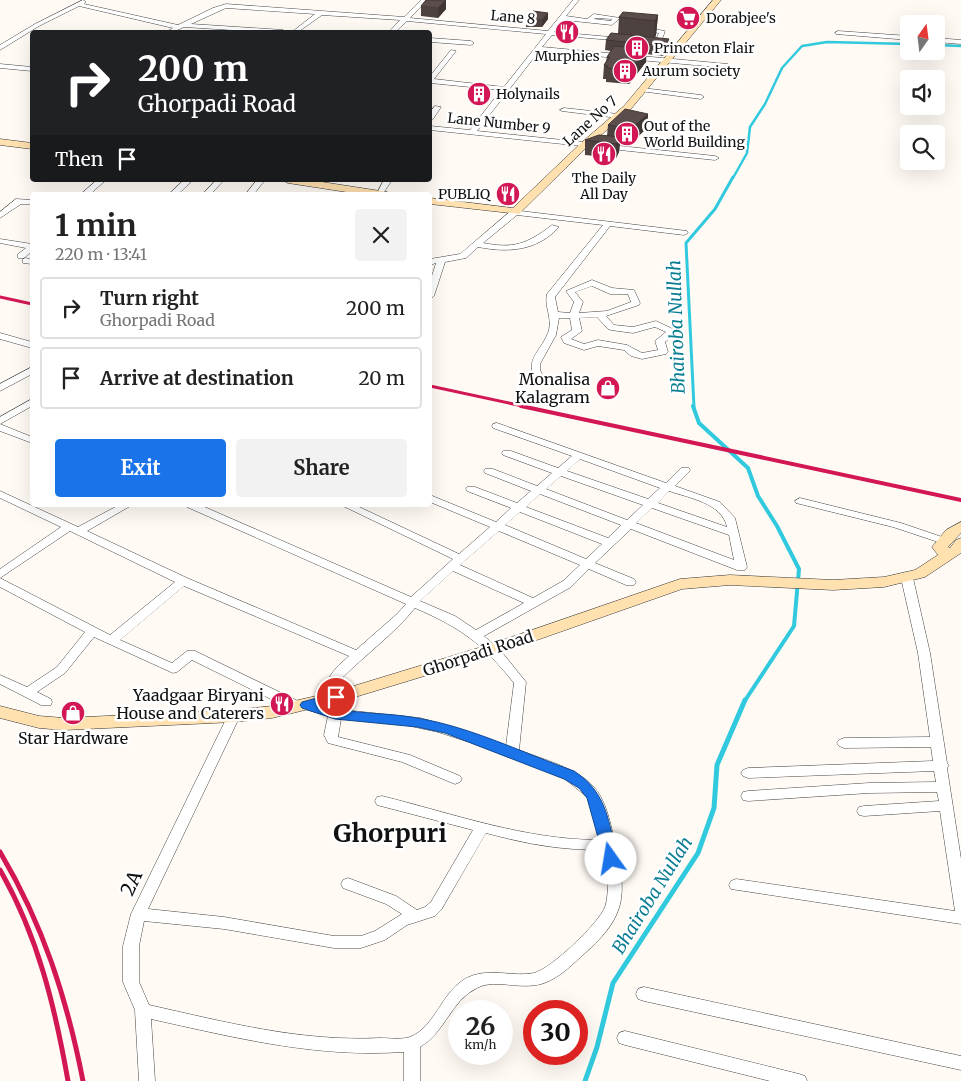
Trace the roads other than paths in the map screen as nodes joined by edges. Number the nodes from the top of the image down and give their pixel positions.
1 (87, 0) edge
2 (424, 0) edge
3 (576, 0) edge
4 (717, 0) edge
5 (77, 4) junction
6 (320, 13) junction
7 (563, 18) junction
8 (406, 19) junction
9 (588, 21) dead end
10 (180, 26) junction
11 (635, 28) edge
12 (173, 30) edge
13 (249, 30) edge
14 (298, 30) edge
15 (394, 30) edge
16 (616, 32) edge
17 (549, 33) junction
18 (838, 33) dead end
19 (900, 37) edge
20 (611, 39) junction
21 (432, 40) edge
22 (629, 40) edge
23 (945, 41) edge
24 (648, 42) edge
25 (961, 42) edge
26 (471, 43) dead end
27 (657, 43) junction
28 (680, 46) junction
29 (0, 48) edge
30 (538, 49) junction
31 (452, 50) dead end
32 (668, 60) junction
33 (0, 66) edge
34 (728, 66) dead end
35 (30, 69) edge
36 (432, 77) edge
37 (432, 80) edge
38 (507, 89) junction
39 (642, 90) junction
40 (701, 97) dead end
41 (438, 107) dead end
42 (564, 110) dead end
43 (432, 114) edge
44 (618, 116) junction
45 (432, 128) edge
46 (471, 133) junction
47 (0, 142) edge
48 (584, 145) junction
49 (30, 146) edge
50 (715, 158) dead end
51 (100, 182) edge
52 (187, 182) edge
53 (218, 182) edge
54 (259, 182) edge
55 (302, 182) edge
56 (88, 192) edge
57 (175, 192) edge
58 (209, 192) edge
59 (251, 192) edge
60 (369, 192) edge
61 (432, 201) edge
62 (30, 202) edge
63 (515, 212) junction
64 (0, 216) edge
65 (608, 224) junction
66 (555, 227) dead end
67 (684, 233) dead end
68 (0, 241) edge
69 (30, 244) edge
70 (479, 244) junction
71 (30, 247) edge
72 (26, 260) edge
73 (432, 262) edge
74 (441, 262) junction
75 (432, 290) edge
76 (554, 315) junction
77 (574, 315) junction
78 (601, 316) junction
79 (0, 336) edge
80 (30, 344) edge
81 (30, 371) edge
82 (566, 384) dead end
83 (0, 388) edge
84 (30, 403) edge
85 (0, 421) edge
86 (497, 426) dead end
87 (0, 427) edge
88 (30, 439) edge
89 (508, 453) dead end
90 (579, 455) junction
91 (685, 470) dead end
92 (489, 471) dead end
93 (560, 471) junction
94 (669, 486) junction
95 (471, 489) dead end
96 (539, 490) junction
97 (0, 494) edge
98 (432, 499) edge
99 (800, 501) dead end
100 (651, 503) junction
101 (123, 507) edge
102 (196, 507) edge
103 (350, 507) edge
104 (520, 508) junction
105 (629, 524) junction
106 (500, 526) junction
107 (961, 526) edge
108 (74, 529) junction
109 (733, 533) junction
110 (610, 543) junction
111 (961, 543) edge
112 (945, 548) junction
113 (456, 562) junction
114 (587, 565) junction
115 (0, 574) edge
116 (907, 578) junction
117 (183, 581) junction
118 (0, 582) edge
119 (630, 582) dead end
120 (413, 603) junction
121 (534, 603) junction
122 (93, 632) junction
123 (478, 635) junction
124 (111, 641) junction
125 (494, 649) junction
126 (357, 655) junction
127 (0, 679) edge
128 (28, 692) junction
129 (46, 702) dead end
130 (302, 706) junction
131 (336, 706) junction
132 (0, 712) edge
133 (234, 716) junction
134 (844, 742) dead end
135 (938, 742) junction
136 (512, 754) junction
137 (942, 766) junction
138 (748, 773) dead end
139 (455, 779) dead end
140 (944, 787) junction
141 (748, 796) dead end
142 (382, 801) dead end
143 (946, 806) junction
144 (864, 811) dead end
145 (482, 827) junction
146 (608, 845) junction
147 (348, 884) dead end
148 (736, 885) dead end
149 (961, 909) edge
150 (138, 914) junction
151 (413, 915) junction
152 (961, 918) edge
153 (644, 994) dead end
154 (143, 1010) junction
155 (625, 1038) dead end
156 (412, 1043) junction
157 (961, 1063) edge
158 (147, 1081) edge
159 (412, 1081) edge
160 (799, 1081) edge

1 - 5 street
2 - 8 street
3 - 7 street
4 - 28 main road, Lane No 7
5 - 10 street
5 - 29 street
6 - 8 street, Lane 8
6 - 10 street, Lane 8
6 - 14 street
7 - 9 street
7 - 17 street
8 - 15 street
8 - 17 street, Lane 8
10 - 12 street, Lane 8
10 - 13 street
11 - 27 street
16 - 20 street
17 - 20 street, Lane 8
17 - 30 street
18 - 19 street
20 - 22 street, Lane 8
21 - 26 street
23 - 25 street
24 - 27 street
27 - 28 street
28 - 32 main road, Lane No 7
30 - 32 street
30 - 38 street
31 - 36 street
32 - 34 street
32 - 39 main road, Lane No 7
33 - 35 street
37 - 38 street
38 - 46 street
39 - 40 street
39 - 44 main road, Lane No 7
41 - 43 street
42 - 44 street
44 - 48 main road, Lane No 7
45 - 46 street, Lane Number 9
46 - 48 street, Lane Number 9
47 - 49 main road
48 - 50 street, Lane Number 9
48 - 63 main road, Lane No 7
51 - 56 street
52 - 57 street
53 - 58 street
54 - 59 street
55 - 60 main road
61 - 63 main road
62 - 64 street
63 - 65 street
63 - 70 street
65 - 67 street
65 - 76 street
66 - 70 street
68 - 69 street
70 - 74 street
71 - 72 street
73 - 74 street
74 - 75 street
76 - 77 street
76 - 82 street
77 - 78 street
77 - 78 street
77 - 78 street
79 - 80 street
81 - 83 street
84 - 85 street
86 - 90 street
87 - 88 street
89 - 93 street
90 - 93 street
90 - 94 street
91 - 94 street
92 - 96 street
93 - 96 street
93 - 100 street
94 - 100 street
94 - 109 street
95 - 104 street
96 - 104 street
96 - 105 street
97 - 108 street
98 - 106 street
99 - 112 street
100 - 105 street
100 - 109 street
101 - 108 street
102 - 120 street
103 - 113 street
104 - 106 street
104 - 110 street
105 - 109 street
105 - 110 street
106 - 113 street
106 - 114 street
107 - 112 main road, Ghorpadi Road
108 - 115 street
108 - 117 street
110 - 114 street
111 - 112 main road, Ghorpadi Road
112 - 116 main road, Ghorpadi Road
113 - 120 street
113 - 121 street
114 - 119 street
114 - 121 street
116 - 125 main road, Ghorpadi Road
116 - 135 street
117 - 124 street
117 - 126 street
118 - 122 street
120 - 123 street
120 - 126 street
121 - 123 street
122 - 124 street
122 - 128 street
123 - 125 street
124 - 130 street
125 - 131 main road, Ghorpadi Road
125 - 136 street
126 - 131 street
127 - 128 street
128 - 129 street
130 - 131 main road, Ghorpadi Road
130 - 133 main road, Ghorpadi Road
131 - 136 street
131 - 139 street
132 - 133 main road, Ghorpadi Road
133 - 150 street, 2A
134 - 135 street
135 - 137 street
136 - 146 street
137 - 138 street
137 - 140 street
140 - 141 street
140 - 143 street
142 - 145 street
143 - 144 street
143 - 149 street
145 - 146 street
145 - 151 street
146 - 156 street
147 - 151 street
148 - 152 street
150 - 151 street
150 - 154 street, 2A
153 - 157 street
154 - 156 street
154 - 158 street, 2A
155 - 160 street
156 - 159 street

